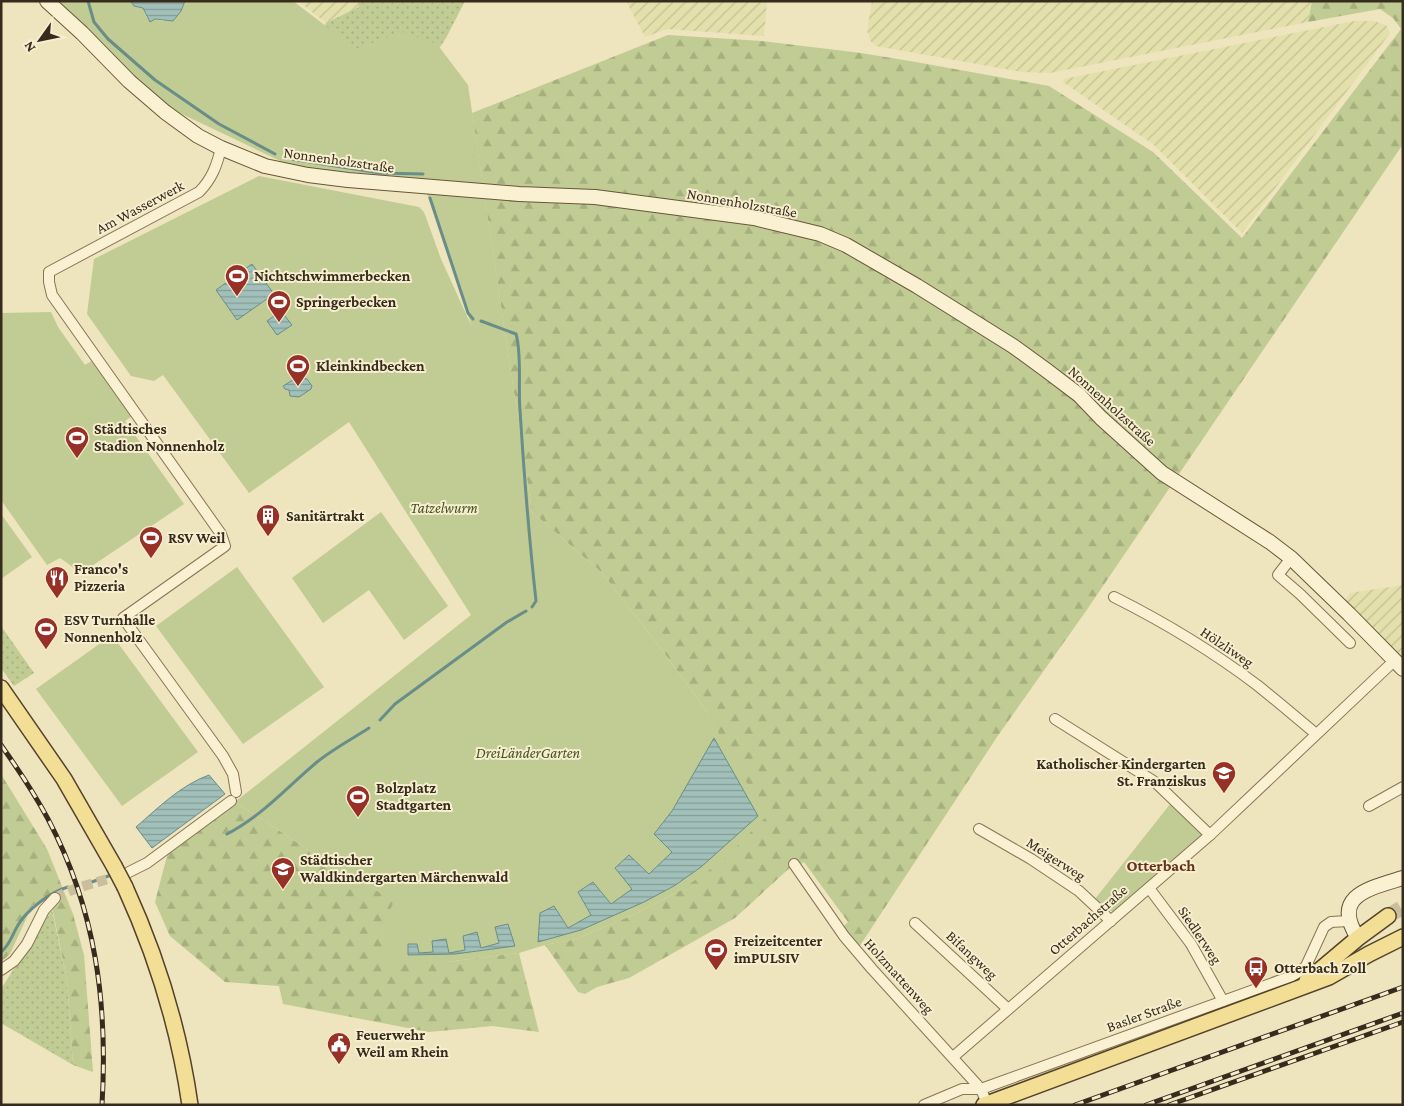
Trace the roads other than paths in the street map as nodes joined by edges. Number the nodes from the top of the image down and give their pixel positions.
1 (47, 1) edge
2 (221, 148) junction
3 (1291, 558) junction
4 (1114, 596) dead end
5 (1350, 643) dead end
6 (1399, 665) edge
7 (1, 688) edge
8 (1055, 719) dead end
9 (1316, 734) junction
10 (1403, 786) edge
11 (1369, 806) dead end
12 (979, 829) dead end
13 (1210, 835) junction
14 (794, 864) dead end
15 (129, 872) tunnel mouth
16 (1403, 878) edge
17 (1148, 888) junction
18 (55, 898) tunnel mouth
19 (1388, 916) tunnel mouth
20 (1111, 920) junction
21 (1348, 921) junction
22 (915, 923) dead end
23 (1403, 937) edge
24 (1358, 938) junction
25 (1369, 954) junction
26 (1, 970) edge
27 (1298, 988) junction
28 (1223, 1000) junction
29 (1008, 1009) junction
30 (953, 1057) junction
31 (981, 1089) junction
32 (985, 1104) edge
33 (190, 1105) edge
34 (924, 1105) edge

1 - 2 street, Nonnenholzstraße
2 - 3 street, Nonnenholzstraße
2 - 15 street, Am Wasserwerk
3 - 5 street
3 - 6 street, Nonnenholzstraße
4 - 9 street, Hölzliweg
6 - 9 street, Otterbachstraße
7 - 33 main road, bridge
8 - 13 street
9 - 13 street, Otterbachstraße
10 - 11 street
12 - 20 street, Meigerweg
13 - 17 street, Otterbachstraße
14 - 30 street, Holzmattenweg
16 - 21 street
17 - 20 street, Otterbachstraße
17 - 28 street, Siedlerweg
18 - 26 street
19 - 24 main road
20 - 29 street, Otterbachstraße
21 - 24 street
21 - 28 street, Basler Straße
22 - 29 street, Bifangweg
23 - 25 main road
24 - 25 main road
24 - 27 main road
25 - 27 main road
27 - 32 main road
28 - 31 street, Basler Straße
29 - 30 street, Otterbachstraße
30 - 31 street, Holzmattenweg
31 - 32 street, Holzmattenweg
31 - 34 street, Basler Straße

